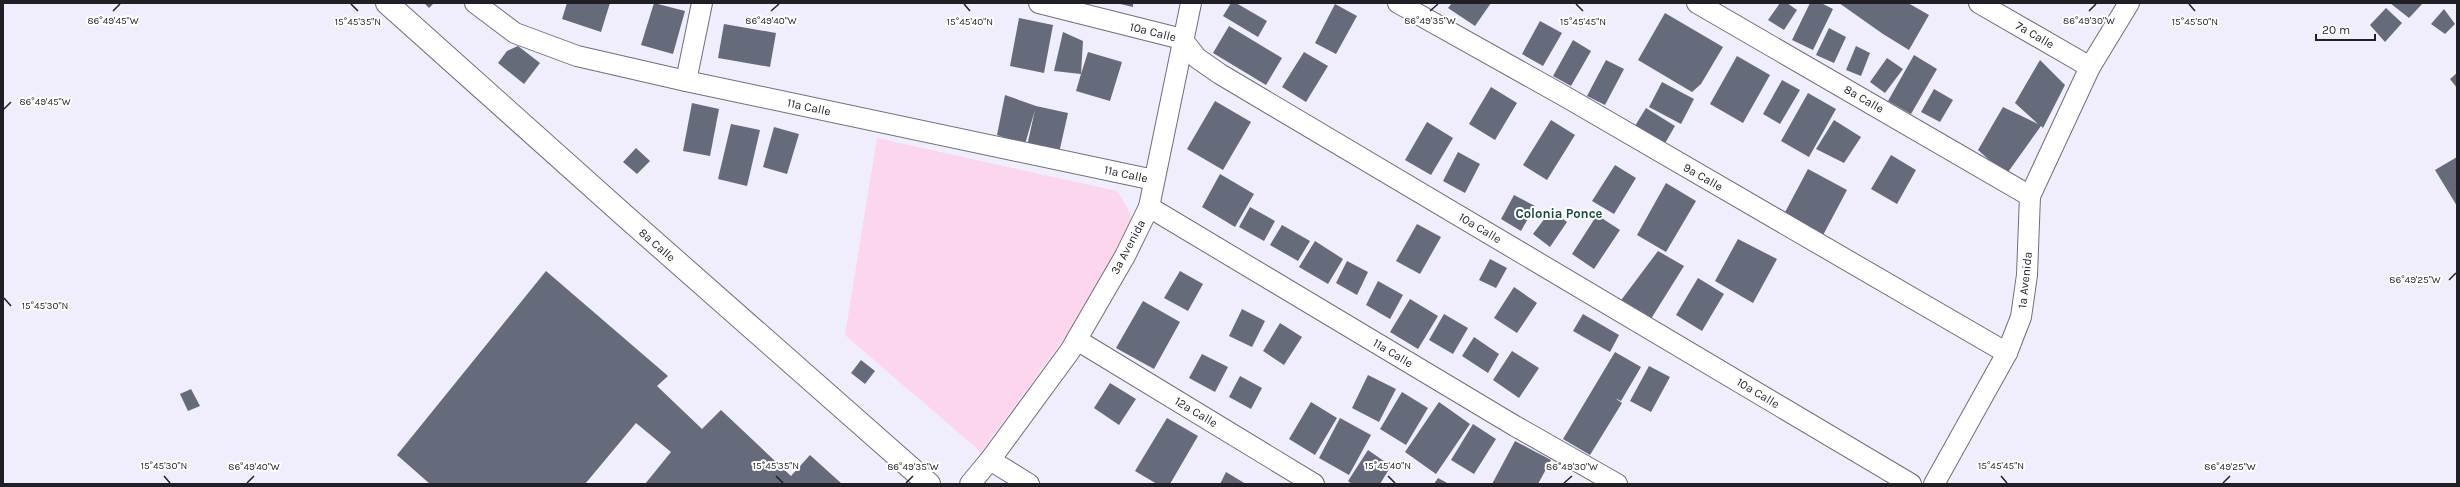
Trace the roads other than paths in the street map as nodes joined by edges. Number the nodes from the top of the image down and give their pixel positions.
1 (387, 3) edge
2 (475, 3) edge
3 (702, 3) edge
4 (1039, 3) edge
5 (1192, 3) edge
6 (1398, 3) edge
7 (1697, 3) edge
8 (1979, 3) edge
9 (2129, 3) edge
10 (1182, 39) junction
11 (2090, 68) junction
12 (686, 81) junction
13 (1154, 180) junction
14 (2030, 196) junction
15 (1149, 207) junction
16 (1077, 340) junction
17 (2007, 354) junction
18 (990, 460) junction
19 (930, 484) edge
20 (970, 484) edge
21 (1029, 484) edge
22 (1314, 484) edge
23 (1616, 484) edge
24 (1911, 484) edge
25 (1934, 484) edge

1 - 19 street, 8a Calle
2 - 12 street, 11a Calle
3 - 12 street
4 - 10 street, 10a Calle
5 - 10 street, 3a Avenida
6 - 17 street, 9a Calle
7 - 14 street, 8a Calle
8 - 11 street, 7a Calle
9 - 11 street, 1a Avenida
10 - 13 street, 3a Avenida
10 - 24 street, 10a Calle
11 - 14 street, 1a Avenida
12 - 13 street, 11a Calle
13 - 15 street, 3a Avenida
14 - 17 street, 1a Avenida
15 - 16 street, 3a Avenida
15 - 23 street, 11a Calle
16 - 18 street, 3a Avenida
16 - 22 street, 12a Calle
17 - 25 street, 1a Avenida
18 - 20 street, 3a Avenida
18 - 21 street

